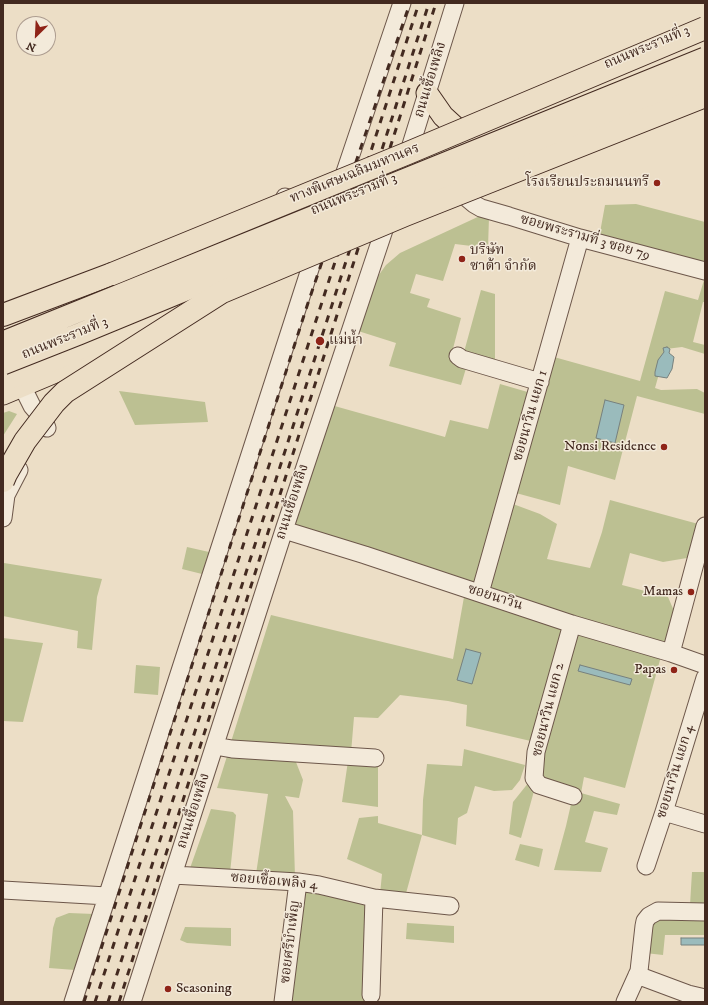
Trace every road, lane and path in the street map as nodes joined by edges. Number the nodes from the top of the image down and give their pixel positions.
1 (402, 3) edge
2 (455, 3) edge
3 (705, 24) edge
4 (705, 28) edge
5 (705, 51) edge
6 (705, 58) edge
7 (705, 76) edge
8 (427, 93) junction
9 (705, 96) edge
10 (705, 105) edge
11 (483, 116) junction
12 (455, 127) junction
13 (411, 145) junction
14 (346, 171) junction
15 (536, 172) junction
16 (285, 197) junction
17 (468, 199) junction
18 (305, 206) junction
19 (212, 228) junction
20 (384, 231) junction
21 (580, 238) junction
22 (312, 262) junction
23 (705, 271) edge
24 (252, 289) junction
25 (222, 292) junction
26 (3, 311) edge
27 (3, 315) edge
28 (3, 339) edge
29 (3, 342) edge
30 (458, 356) dead end
31 (3, 363) edge
32 (540, 382) junction
33 (9, 387) edge
34 (3, 481) edge
35 (3, 518) edge
36 (705, 526) edge
37 (284, 530) junction
38 (480, 593) junction
39 (572, 624) junction
40 (671, 653) junction
41 (705, 665) edge
42 (705, 678) edge
43 (699, 718) edge
44 (215, 746) junction
45 (375, 758) dead end
46 (573, 796) dead end
47 (664, 812) junction
48 (705, 824) edge
49 (646, 866) dead end
50 (173, 875) junction
51 (298, 882) junction
52 (3, 890) edge
53 (107, 896) junction
54 (374, 898) junction
55 (450, 906) dead end
56 (705, 912) edge
57 (637, 975) junction
58 (371, 995) dead end
59 (705, 998) edge
60 (73, 1002) edge
61 (132, 1002) edge
62 (283, 1002) edge
63 (625, 1002) edge

1 - 14 street
2 - 8 street, ถนนเชื้อเพลิง
3 - 11 main road, ถนนพระรามที่ 3
4 - 27 highway, ทางพิเศษเฉลิมมหานคร, bridge
5 - 28 main road, ถนนพระรามที่ 3, bridge
6 - 29 main road, ถนนพระรามที่ 3, bridge
7 - 31 main road, ถนนพระรามที่ 3, bridge
7 - 31 main road, ถนนพระรามที่ 3
8 - 12 main road
8 - 13 street, ถนนเชื้อเพลิง
9 - 25 highway, bridge
10 - 15 main road
11 - 12 main road, ถนนพระรามที่ 3
11 - 15 main road
12 - 13 main road, ถนนพระรามที่ 3
13 - 20 street, ถนนเชื้อเพลิง
14 - 16 main road, ถนนพระรามที่ 3
14 - 18 street
15 - 17 main road
16 - 18 street
16 - 19 main road, ถนนพระรามที่ 3
17 - 20 main road
17 - 21 street, ซอยพระรามที่ 3 ซอย 79
18 - 22 street
19 - 24 main road
19 - 26 main road, ถนนพระรามที่ 3
20 - 37 street, ถนนเชื้อเพลิง
21 - 23 street, ซอยพระรามที่ 3 ซอย 79
21 - 32 street, ซอยนาวิน แยก 1
22 - 24 main road, ถนนพระรามที่ 3
22 - 53 street
24 - 33 main road, ถนนพระรามที่ 3
25 - 33 highway, bridge
25 - 34 highway, bridge
30 - 32 street
32 - 38 street, ซอยนาวิน แยก 1
33 - 35 street
36 - 40 street
37 - 38 street, ซอยนาวิน
37 - 44 street, ถนนเชื้อเพลิง
38 - 39 street, ซอยนาวิน
39 - 40 street, ซอยนาวิน
39 - 46 street, ซอยนาวิน แยก 2
40 - 41 street, ซอยนาวิน
42 - 43 street, ซอยนาวิน แยก 4
43 - 47 street, ซอยนาวิน แยก 4
44 - 45 street
44 - 50 street, ถนนเชื้อเพลิง
47 - 48 street
47 - 49 street, ซอยนาวิน แยก 4
50 - 51 street, ซอยเชื้อเพลิง 4
50 - 61 street, ถนนเชื้อเพลิง
51 - 54 street, ซอยเชื้อเพลิง 4
51 - 62 street, ซอยศรีบำเพ็ญ
52 - 53 street
53 - 60 street
54 - 55 street, ซอยเชื้อเพลิง 4
54 - 58 street
56 - 57 street
57 - 59 street
57 - 63 street

